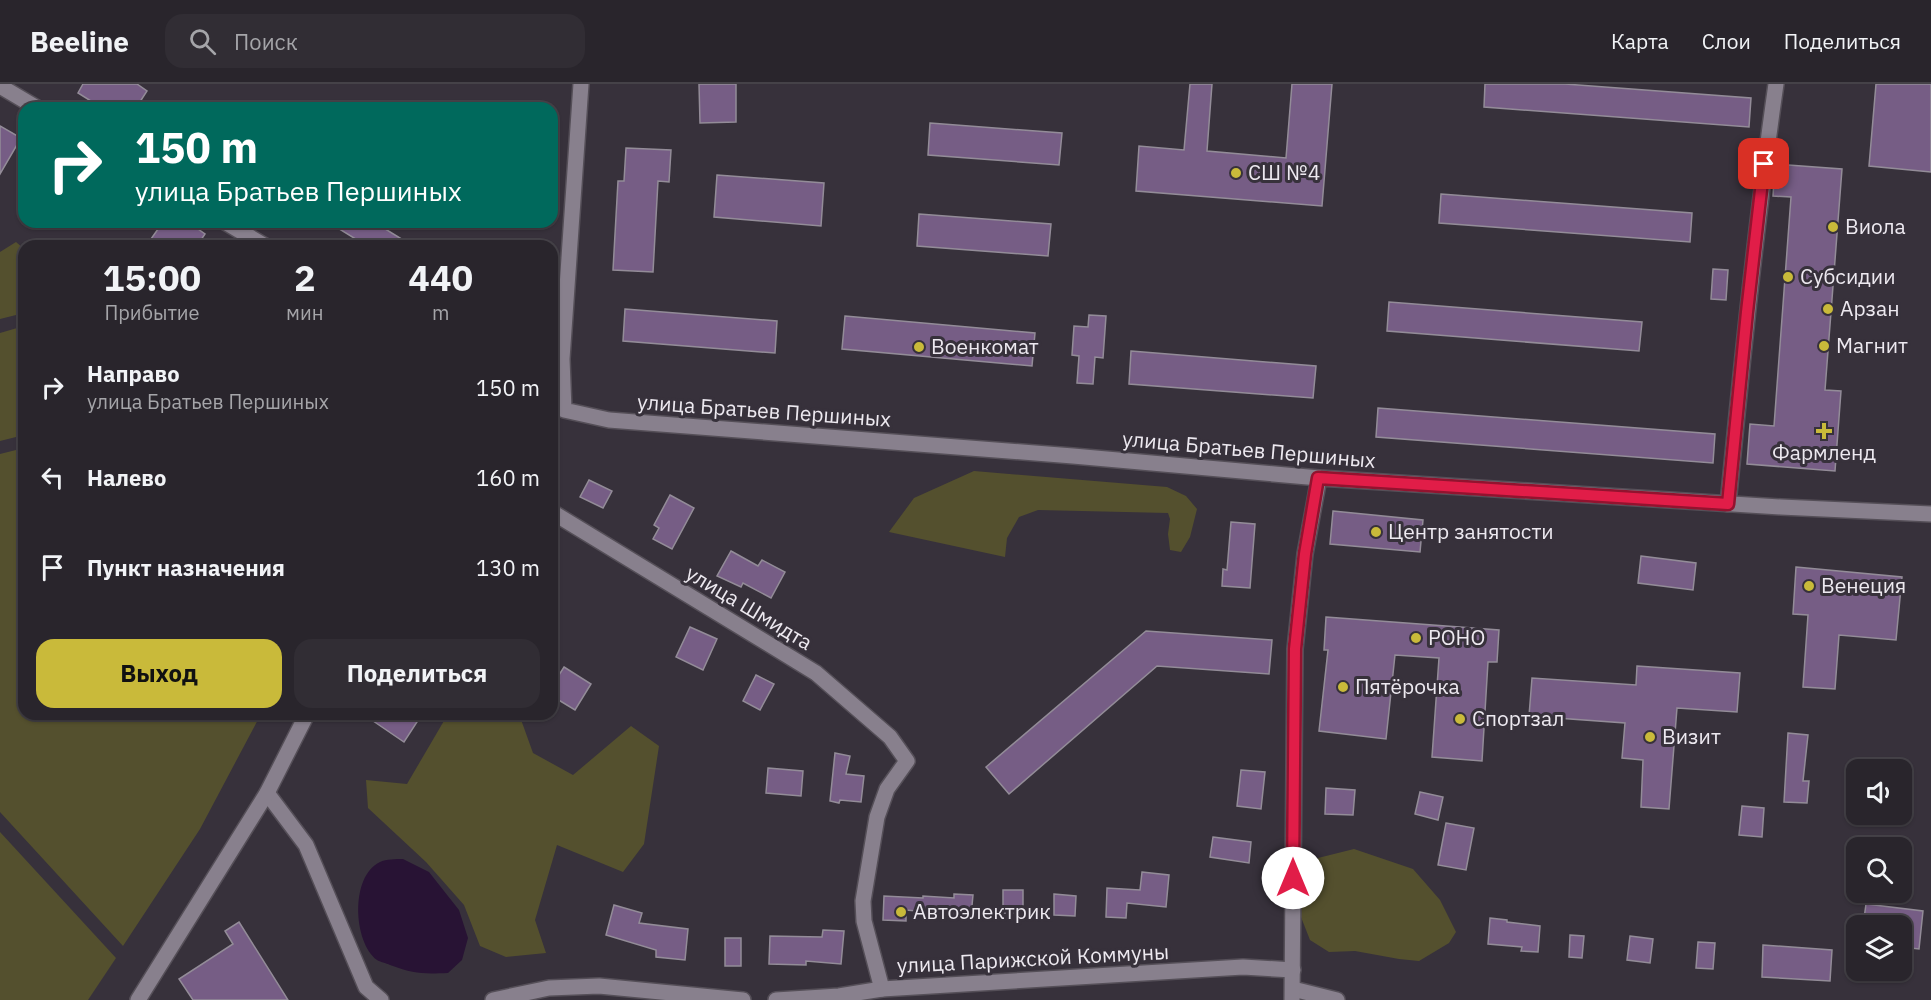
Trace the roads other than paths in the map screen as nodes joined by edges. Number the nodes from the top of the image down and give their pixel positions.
1 (581, 84) edge
2 (1776, 84) edge
3 (0, 86) edge
4 (27, 102) edge
5 (235, 228) edge
6 (255, 240) edge
7 (558, 411) edge
8 (1318, 478) junction
9 (1728, 504) junction
10 (1931, 514) edge
11 (558, 516) edge
12 (304, 720) edge
13 (267, 793) junction
14 (1293, 970) junction
15 (882, 989) junction
16 (1292, 995) edge
17 (838, 998) edge
18 (138, 1000) edge
19 (381, 1000) edge
20 (493, 1000) edge
21 (743, 1000) edge
22 (776, 1000) edge
23 (1337, 1000) edge

1 - 7 street
2 - 9 street
3 - 4 street
5 - 6 street
7 - 8 street, улица Братьев Першиных
8 - 9 street, улица Братьев Першиных
8 - 14 street
9 - 10 street, улица Братьев Першиных
11 - 15 street, улица Шмидта
12 - 13 street
13 - 18 street
13 - 19 street
14 - 15 street, улица Парижской Коммуны
14 - 16 street
15 - 17 street, улица Парижской Коммуны
16 - 23 street
17 - 22 street, улица Парижской Коммуны
20 - 21 street

